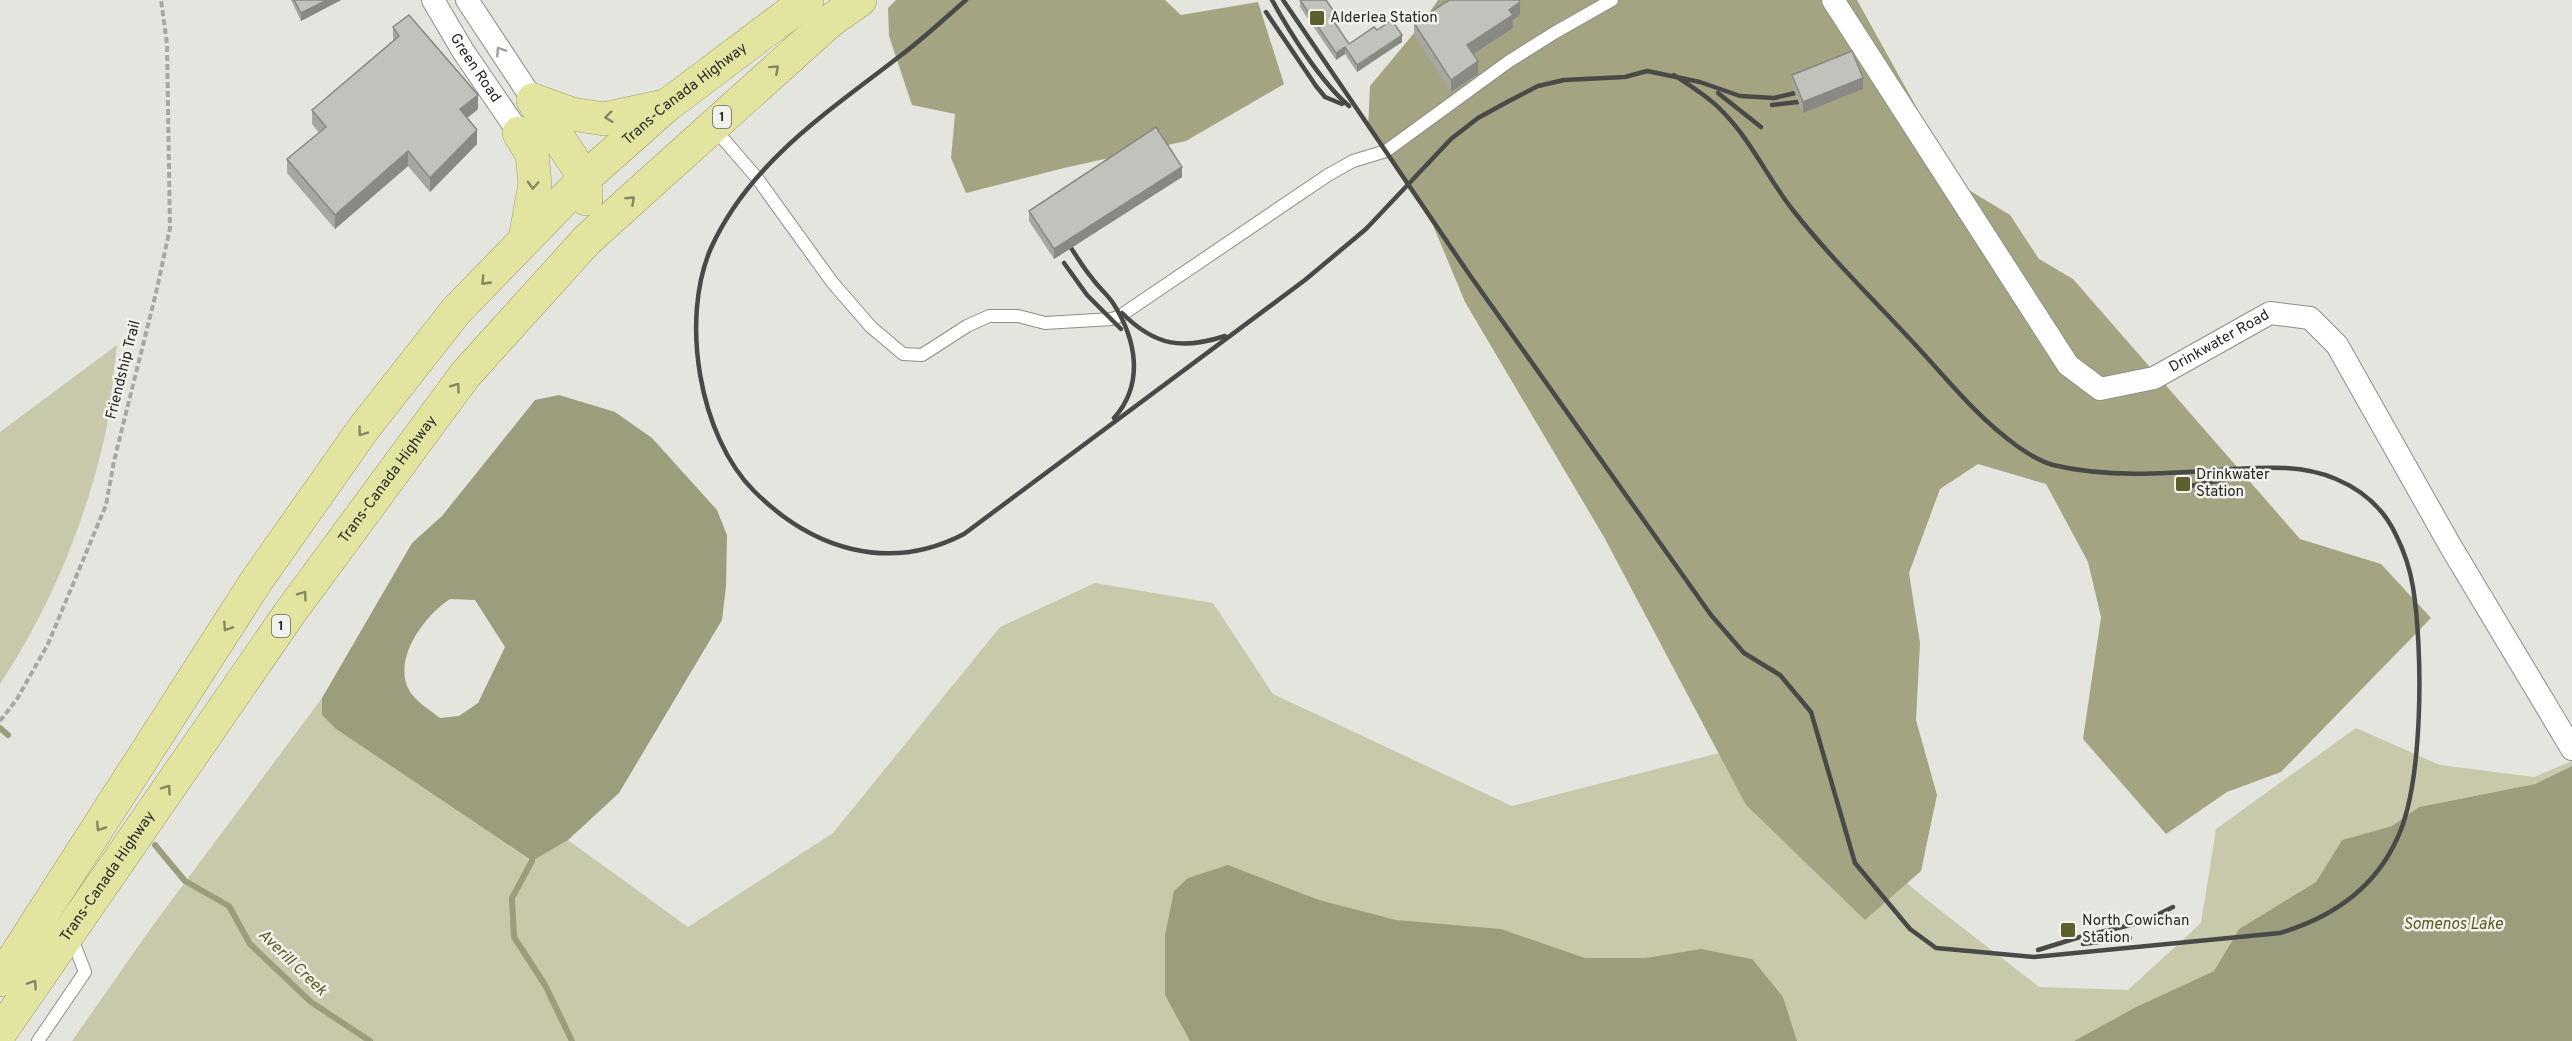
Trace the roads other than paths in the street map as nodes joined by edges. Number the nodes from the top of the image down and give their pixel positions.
1 (433, 0) edge
2 (467, 0) edge
3 (807, 0) edge
4 (860, 0) edge
5 (1612, 0) edge
6 (1833, 0) edge
7 (532, 100) junction
8 (666, 106) junction
9 (712, 126) junction
10 (519, 133) joint
11 (585, 178) junction
12 (525, 239) junction
13 (587, 240) junction
14 (2572, 749) edge
15 (69, 931) junction
16 (0, 980) edge
17 (0, 1033) edge
18 (38, 1041) edge

1 - 10 street, Green Road
7 -> 2 street, Green Road
3 - 8 highway, Trans-Canada Highway
9 -> 4 highway, Trans-Canada Highway / 1
5 - 9 lane
6 - 14 street, Drinkwater Road
8 -> 7 highway
7 - 11 highway
8 - 11 highway, Trans-Canada Highway
13 -> 9 highway, Trans-Canada Highway / 1
10 -> 12 highway
11 - 12 highway, Trans-Canada Highway
11 - 13 highway
12 -> 16 highway, Trans-Canada Highway
15 -> 13 highway, Trans-Canada Highway / 1
17 -> 15 highway, Trans-Canada Highway / 1
15 - 18 lane

